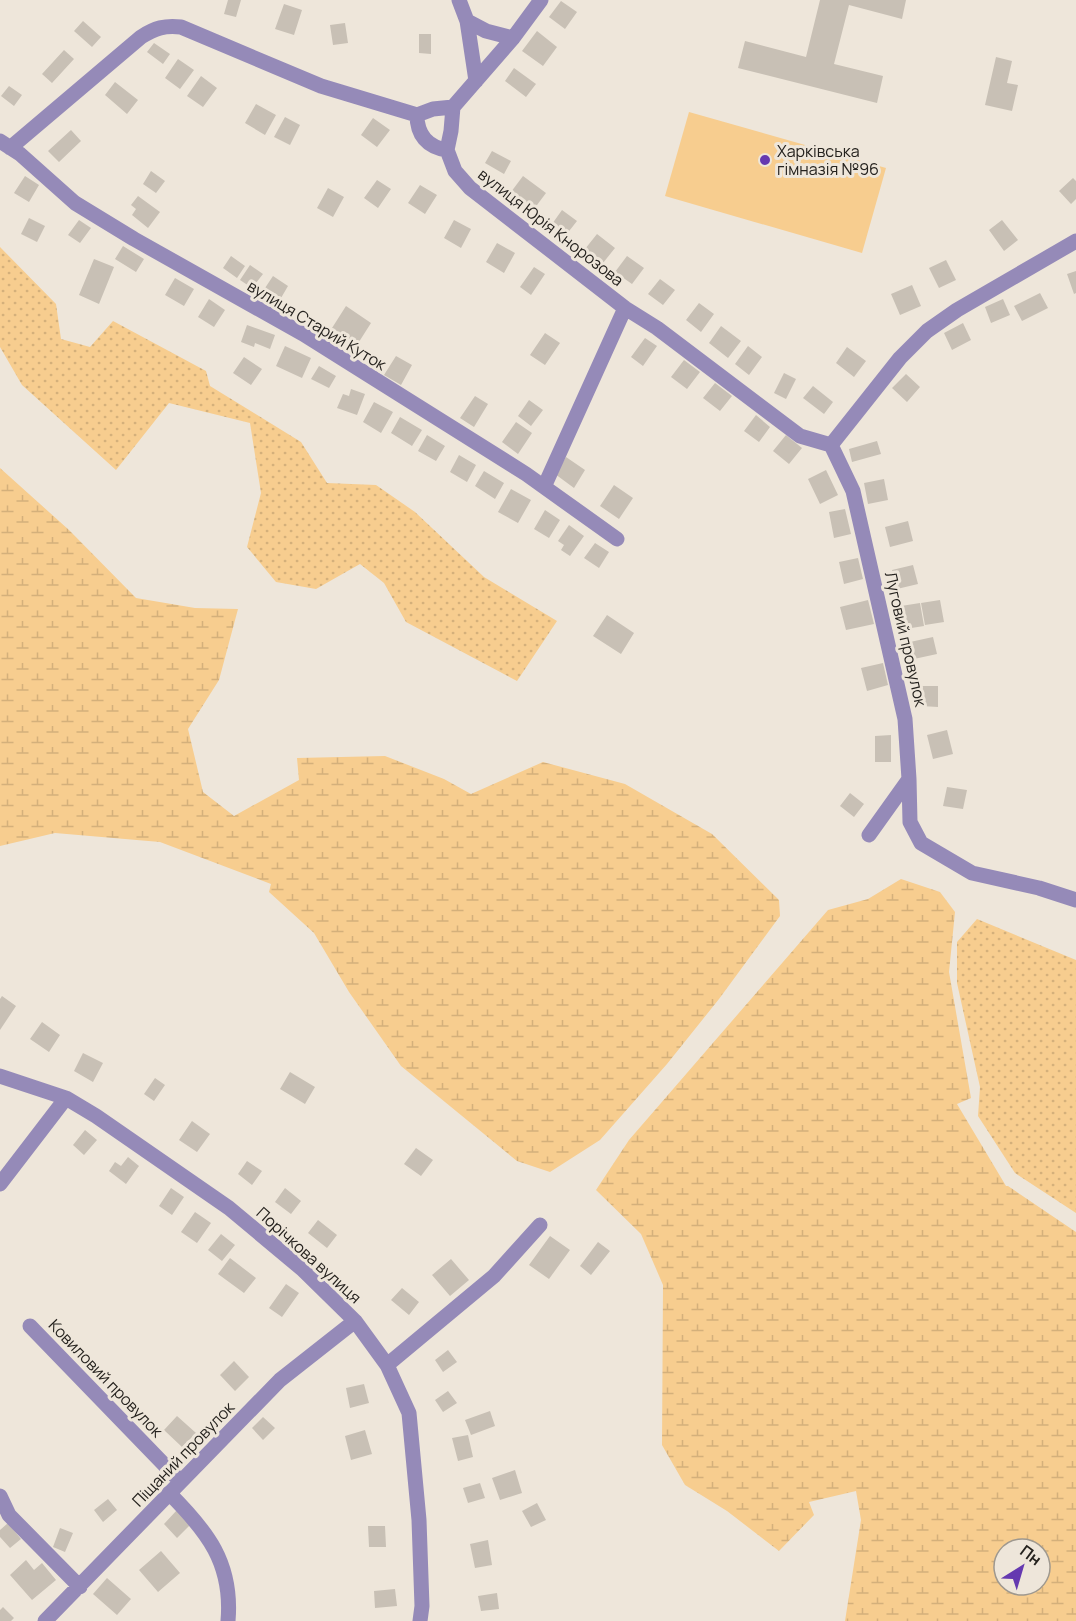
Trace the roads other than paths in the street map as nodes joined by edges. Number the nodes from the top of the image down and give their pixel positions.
1 (459, 0) edge
2 (541, 0) edge
3 (467, 21) junction
4 (513, 38) junction
5 (476, 81) junction
6 (453, 107) junction
7 (417, 115) junction
8 (5, 144) edge
9 (447, 150) junction
10 (1076, 241) edge
11 (625, 308) junction
12 (831, 445) junction
13 (544, 487) junction
14 (617, 539) dead end
15 (909, 779) junction
16 (869, 835) dead end
17 (1076, 900) edge
18 (0, 1076) edge
19 (66, 1098) junction
20 (0, 1184) edge
21 (540, 1225) dead end
22 (355, 1321) junction
23 (30, 1326) dead end
24 (387, 1365) junction
25 (180, 1481) junction
26 (169, 1493) junction
27 (0, 1496) edge
28 (80, 1587) junction
29 (45, 1621) edge
30 (228, 1621) edge
31 (420, 1621) edge

1 - 3 street
2 - 4 street
3 - 4 street
3 - 5 street
4 - 5 street
5 - 6 street
6 - 7 street
6 - 9 street
7 - 8 street
7 - 9 street
8 - 13 street, вулиця Старий Куток
9 - 11 street, вулиця Юрія Кнорозова
10 - 12 street
11 - 12 street, вулиця Юрія Кнорозова
11 - 13 street
12 - 15 street, Луговий провулок
13 - 14 street, вулиця Старий Куток
15 - 16 street
15 - 17 street, Луговий провулок
18 - 19 street, Порічкова вулиця
19 - 20 street
19 - 22 street, Порічкова вулиця
21 - 24 street
22 - 24 street, Порічкова вулиця
22 - 25 street, Піщаний провулок
23 - 25 street, Ковиловий провулок
24 - 31 street, Порічкова вулиця
25 - 26 street, Піщаний провулок
26 - 28 street, Піщаний провулок
26 - 30 street
27 - 28 street
28 - 29 street, Піщаний провулок

